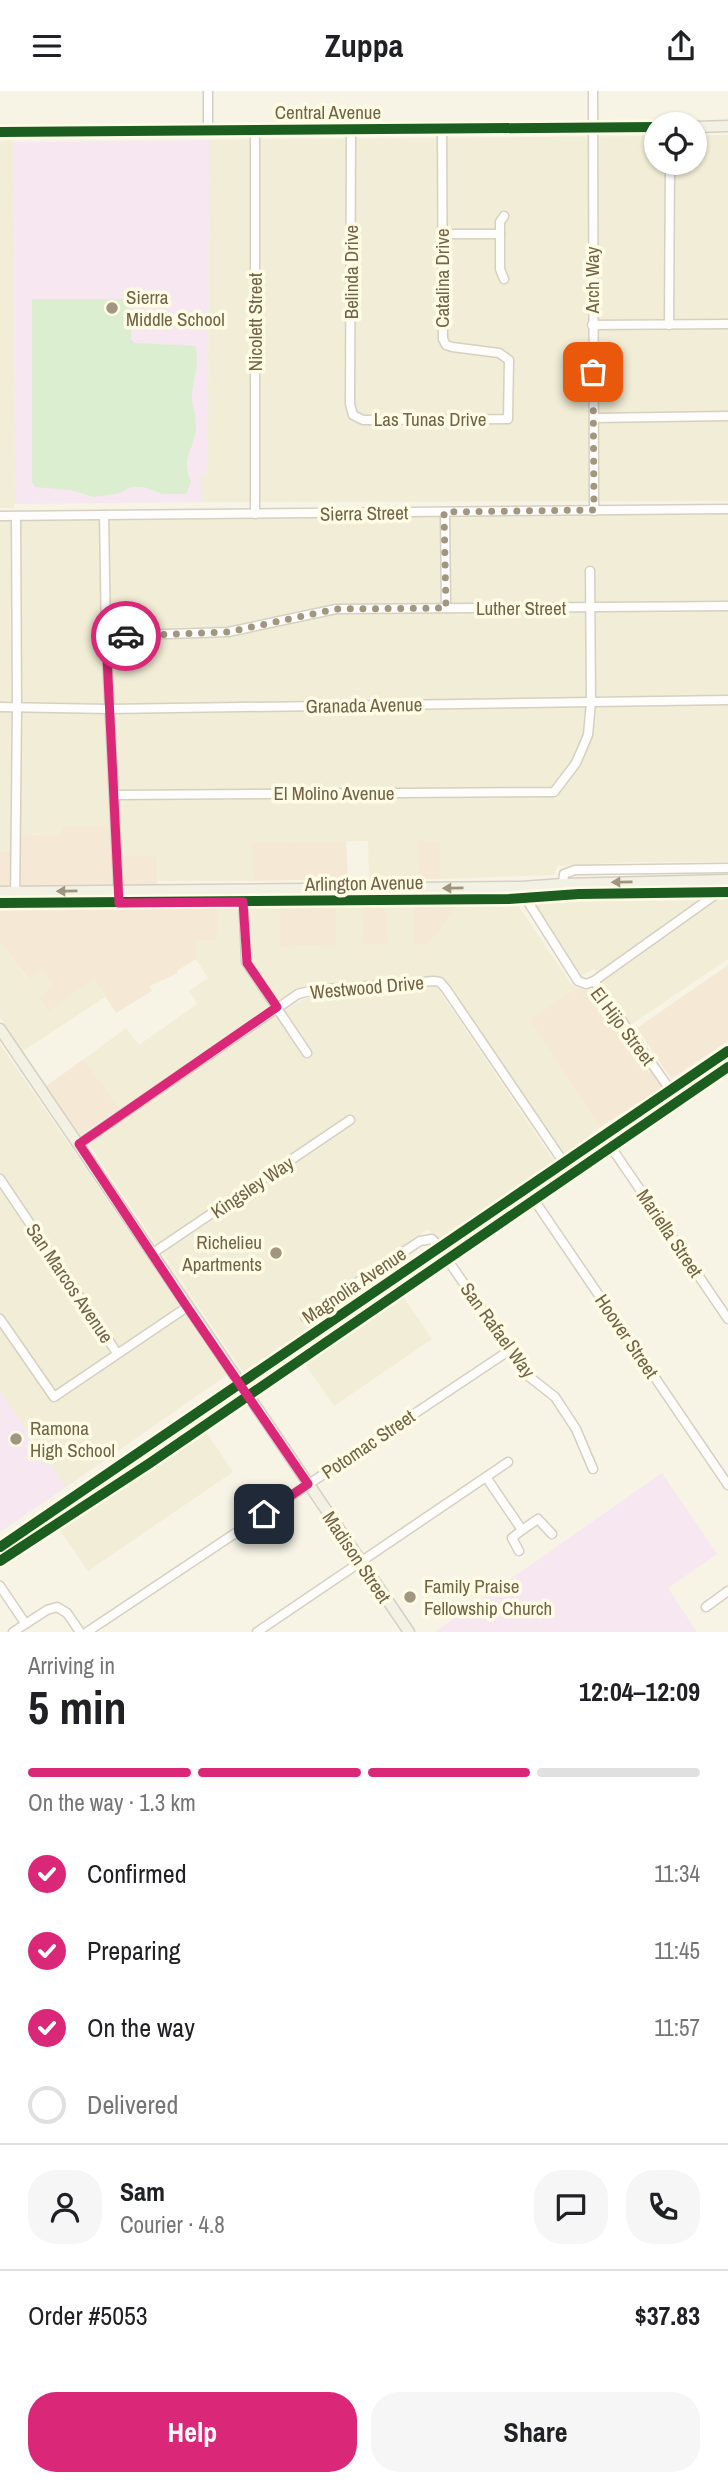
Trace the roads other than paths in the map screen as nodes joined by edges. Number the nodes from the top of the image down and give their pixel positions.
1 (208, 91) edge
2 (593, 91) edge
3 (728, 126) edge
4 (592, 127) junction
5 (644, 127) edge
6 (707, 127) edge
7 (351, 129) junction
8 (442, 129) junction
9 (208, 130) junction
10 (255, 130) junction
11 (0, 132) edge
12 (670, 175) edge
13 (504, 216) dead end
14 (442, 234) junction
15 (500, 234) junction
16 (504, 279) dead end
17 (728, 324) edge
18 (592, 325) junction
19 (670, 325) junction
20 (353, 415) joint
21 (728, 416) edge
22 (594, 418) junction
23 (508, 419) joint
24 (728, 509) edge
25 (594, 510) junction
26 (444, 512) junction
27 (255, 514) junction
28 (104, 515) junction
29 (0, 516) edge
30 (16, 516) junction
31 (590, 571) dead end
32 (728, 606) edge
33 (446, 608) junction
34 (591, 608) junction
35 (106, 636) junction
36 (728, 700) edge
37 (592, 702) junction
38 (17, 707) junction
39 (0, 708) edge
40 (109, 709) junction
41 (115, 795) junction
42 (687, 868) junction
43 (728, 868) edge
44 (687, 880) junction
45 (728, 880) edge
46 (563, 884) junction
47 (521, 887) junction
48 (243, 890) junction
49 (118, 891) junction
50 (723, 892) edge
51 (0, 893) edge
52 (15, 898) junction
53 (524, 899) junction
54 (243, 902) junction
55 (0, 903) edge
56 (119, 903) junction
57 (594, 981) junction
58 (277, 1007) junction
59 (0, 1029) edge
60 (728, 1051) edge
61 (307, 1053) dead end
62 (728, 1067) edge
63 (670, 1091) junction
64 (678, 1101) junction
65 (350, 1120) dead end
66 (79, 1144) junction
67 (611, 1147) junction
68 (564, 1163) junction
69 (0, 1179) edge
70 (526, 1188) junction
71 (534, 1199) junction
72 (440, 1247) junction
73 (153, 1254) junction
74 (447, 1259) junction
75 (355, 1286) junction
76 (355, 1305) junction
77 (187, 1307) junction
78 (305, 1317) dead end
79 (728, 1318) edge
80 (0, 1319) edge
81 (510, 1350) junction
82 (117, 1353) junction
83 (240, 1384) junction
84 (248, 1395) junction
85 (508, 1462) dead end
86 (593, 1469) dead end
87 (486, 1477) junction
88 (308, 1484) junction
89 (728, 1485) edge
90 (522, 1530) junction
91 (552, 1534) dead end
92 (0, 1547) edge
93 (519, 1551) dead end
94 (0, 1561) edge
95 (360, 1562) junction
96 (0, 1586) edge
97 (728, 1591) edge
98 (706, 1607) dead end
99 (25, 1623) junction
100 (13, 1632) edge
101 (80, 1632) edge
102 (87, 1632) edge
103 (257, 1632) edge
104 (409, 1632) edge

1 - 9 street
2 - 4 street, Arch Way
3 - 6 main road
4 - 5 main road, Central Avenue
4 - 8 main road, Central Avenue
4 - 18 street, Arch Way
7 - 8 main road, Central Avenue
7 - 10 main road, Central Avenue
7 - 20 street, Belinda Drive
8 - 14 street, Catalina Drive
9 - 10 main road, Central Avenue
9 - 11 main road, Central Avenue
10 - 27 street, Nicolett Street
12 - 19 street
13 - 15 street
14 - 15 street
14 - 23 street, Catalina Drive
15 - 16 street
17 - 19 street
18 - 19 street
18 - 22 street, Arch Way
20 - 23 street, Las Tunas Drive
21 - 22 street
22 - 25 street, Arch Way
24 - 25 street, Sierra Street
25 - 26 street, Sierra Street
26 - 27 street, Sierra Street
26 - 33 street
27 - 28 street, Sierra Street
28 - 30 street, Sierra Street
28 - 35 street
29 - 30 street, Sierra Street
30 - 38 street
31 - 34 street
32 - 34 street, Luther Street
33 - 34 street, Luther Street
33 - 35 street, Luther Street
34 - 37 street
35 - 40 street
36 - 37 street, Granada Avenue
37 - 40 street, Granada Avenue
37 - 41 street, El Molino Avenue
38 - 39 street, Granada Avenue
38 - 40 street, Granada Avenue
38 - 52 street
40 - 41 street
41 - 49 street
42 - 43 street
42 - 44 street
42 - 46 street
44 - 45 main road, Arlington Avenue
44 -> 46 main road, Arlington Avenue
46 - 47 main road, Arlington Avenue
47 -> 48 main road, Arlington Avenue
47 - 53 street, El Hijo Street
48 - 49 main road, Arlington Avenue
48 - 54 street
49 -> 52 main road, Arlington Avenue
49 - 56 street
50 - 53 main road, Arlington Avenue
50 - 57 street
51 - 52 main road, Arlington Avenue
52 - 55 main road, Arlington Avenue
52 - 56 main road, Arlington Avenue
53 - 54 main road, Arlington Avenue
53 - 57 street, El Hijo Street
54 - 56 main road, Arlington Avenue
54 - 58 street
57 - 63 street, El Hijo Street
58 - 61 street
58 - 66 street, Westwood Drive
58 - 68 street, Westwood Drive
59 - 66 main road, Madison Street
60 - 63 main road, Magnolia Avenue
62 - 64 main road, Magnolia Avenue
63 - 64 street, El Hijo Street
63 - 68 main road, Magnolia Avenue
64 - 67 main road, Magnolia Avenue
65 - 73 street, Kingsley Way
66 - 73 main road, Madison Street
67 - 71 main road, Magnolia Avenue
67 - 79 street, Mariella Street
68 - 70 main road, Magnolia Avenue
69 - 82 street, San Marcos Avenue
70 - 71 street, Hoover Street
70 - 72 main road, Magnolia Avenue
71 - 74 main road, Magnolia Avenue
71 - 89 street, Hoover Street
72 - 75 street
72 - 76 main road, Magnolia Avenue
73 - 77 main road, Madison Street
74 - 81 street, San Rafael Way
74 - 84 main road, Magnolia Avenue
75 - 76 street
75 - 78 street
76 - 83 main road, Magnolia Avenue
77 - 82 street
77 - 83 main road, Madison Street
80 - 82 street
81 - 86 street, San Rafael Way
81 - 88 street, Potomac Street
83 - 84 main road, Madison Street
83 - 92 main road, Magnolia Avenue
84 - 88 main road, Madison Street
84 - 94 main road, Magnolia Avenue
85 - 87 street
87 - 90 street
87 - 95 street
88 - 95 main road, Madison Street
88 - 102 street, Potomac Street
90 - 91 street
90 - 93 street
95 - 103 street
95 - 104 main road, Madison Street
96 - 99 street
97 - 98 street
99 - 100 street
99 - 101 street

